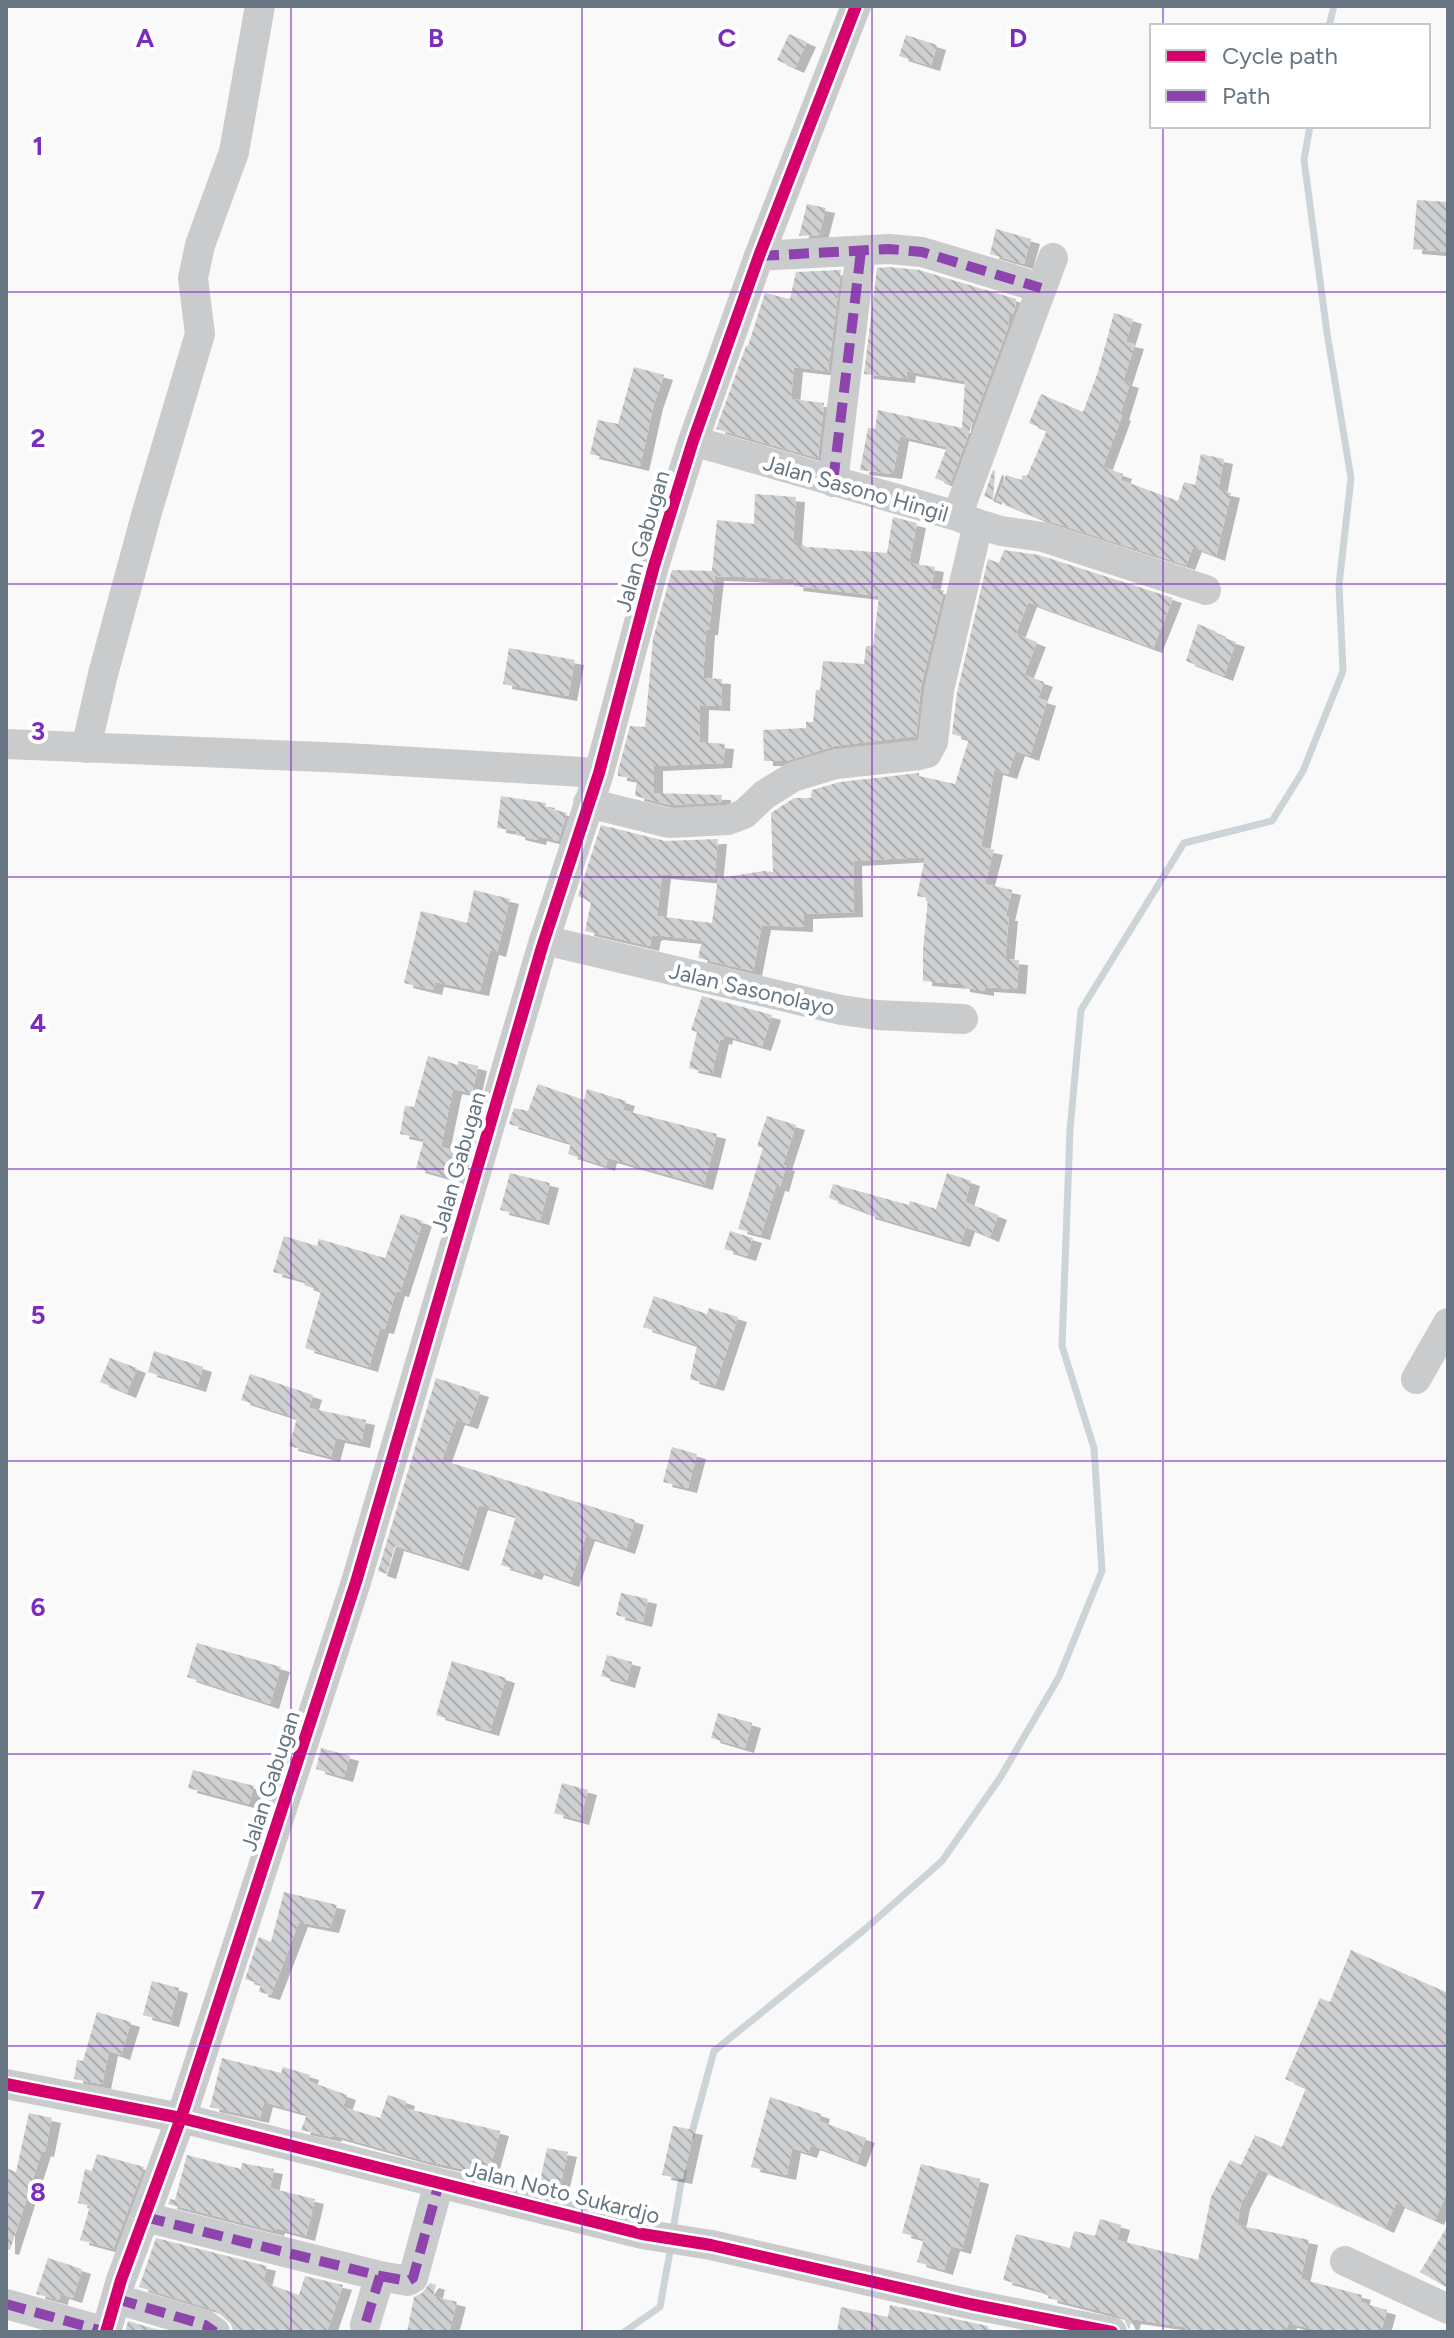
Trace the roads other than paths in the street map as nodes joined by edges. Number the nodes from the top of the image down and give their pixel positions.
1 (260, 6) edge
2 (856, 6) edge
3 (861, 251) junction
4 (759, 256) junction
5 (1053, 258) dead end
6 (1041, 288) junction
7 (693, 441) junction
8 (833, 482) junction
9 (967, 520) junction
10 (1206, 590) dead end
11 (6, 744) edge
12 (86, 748) junction
13 (599, 773) junction
14 (588, 803) junction
15 (544, 940) junction
16 (963, 1019) dead end
17 (1448, 1323) edge
18 (1416, 1379) dead end
19 (6, 2084) edge
20 (181, 2118) junction
21 (439, 2183) junction
22 (145, 2217) junction
23 (1345, 2261) dead end
24 (380, 2276) junction
25 (117, 2299) junction
26 (6, 2304) edge
27 (1448, 2309) edge
28 (968, 2318) edge
29 (365, 2325) dead end
30 (106, 2332) edge
31 (215, 2332) edge
32 (1112, 2332) edge

1 - 12 street
2 - 4 street, Jalan Gabugan
3 - 4 street
3 - 6 street
3 - 8 street
4 - 7 street, Jalan Gabugan
5 - 6 street
6 - 9 street
7 - 8 street, Jalan Sasono Hingil
7 - 13 street, Jalan Gabugan
8 - 9 street, Jalan Sasono Hingil
9 - 10 street
9 - 14 street, Jalan Sasono Hingil
11 - 12 street
12 - 13 street
13 - 14 street, Jalan Gabugan
14 - 15 street, Jalan Gabugan
15 - 16 street, Jalan Sasonolayo
15 - 20 street, Jalan Gabugan
17 - 18 street
19 - 20 street, Jalan Noto Sukardjo
20 - 21 street, Jalan Noto Sukardjo
20 - 22 street, Jalan Gabugan
21 - 24 street
21 - 28 street, Jalan Noto Sukardjo
22 - 24 street
22 - 25 street, Jalan Gabugan
23 - 27 street
24 - 29 street
25 - 30 street, Jalan Gabugan
25 - 31 street
26 - 30 street
28 - 32 street, Jalan Noto Sukardjo

